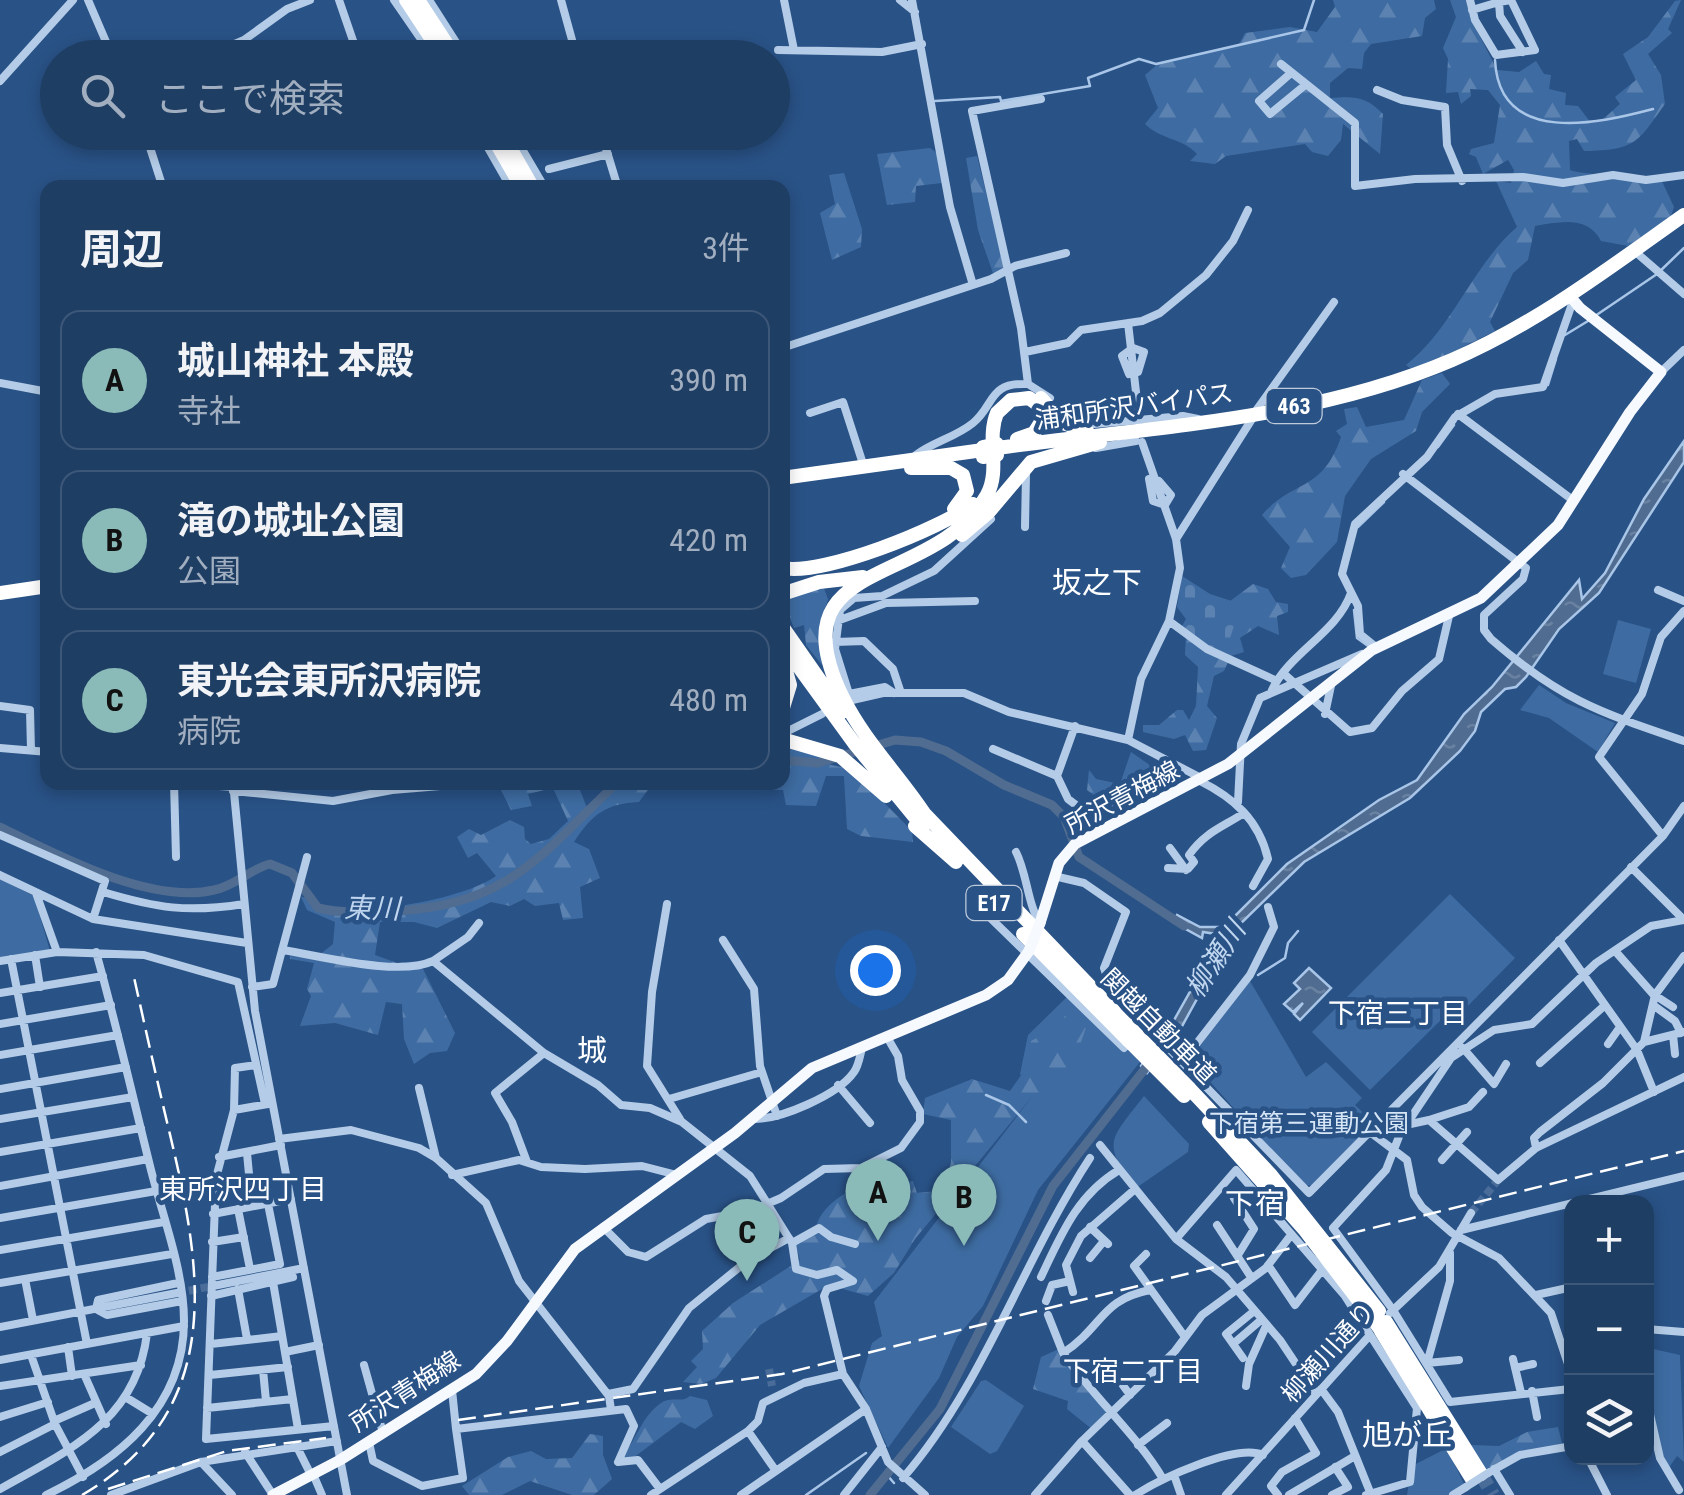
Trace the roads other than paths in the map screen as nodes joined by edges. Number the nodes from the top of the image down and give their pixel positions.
1 (73, 0) edge
2 (88, 0) edge
3 (310, 0) edge
4 (339, 0) edge
5 (394, 0) edge
6 (406, 0) edge
7 (418, 0) edge
8 (429, 0) edge
9 (561, 0) edge
10 (784, 0) edge
11 (900, 0) edge
12 (912, 0) edge
13 (1497, 2) edge
14 (1471, 5) edge
15 (915, 12) junction
16 (106, 40) edge
17 (244, 40) edge
18 (353, 40) edge
19 (422, 40) edge
20 (432, 40) edge
21 (444, 40) edge
22 (455, 40) edge
23 (572, 40) edge
24 (922, 44) junction
25 (790, 50) edge
26 (794, 50) junction
27 (1281, 64) dead end
28 (1291, 73) junction
29 (0, 81) edge
30 (1304, 86) junction
31 (1376, 90) dead end
32 (1040, 99) dead end
33 (151, 150) edge
34 (489, 150) edge
35 (500, 150) edge
36 (512, 150) edge
37 (523, 150) edge
38 (607, 150) edge
39 (608, 154) junction
40 (549, 169) dead end
41 (1684, 175) edge
42 (161, 180) edge
43 (506, 180) edge
44 (517, 180) edge
45 (529, 180) edge
46 (540, 180) edge
47 (616, 180) edge
48 (1462, 181) junction
49 (1248, 210) dead end
50 (1684, 214) edge
51 (1684, 225) edge
52 (1066, 254) dead end
53 (1640, 255) junction
54 (1009, 270) junction
55 (974, 285) junction
56 (1684, 294) edge
57 (1571, 298) junction
58 (1334, 302) dead end
59 (1128, 323) junction
60 (790, 345) edge
61 (1133, 348) junction
62 (1684, 350) edge
63 (1025, 352) junction
64 (1661, 372) junction
65 (0, 383) edge
66 (1028, 384) junction
67 (40, 390) edge
68 (810, 413) dead end
69 (1458, 414) junction
70 (1253, 416) junction
71 (1202, 420) junction
72 (1166, 425) junction
73 (1138, 431) junction
74 (990, 450) junction
75 (903, 465) junction
76 (864, 467) junction
77 (1026, 474) junction
78 (1404, 474) junction
79 (790, 480) edge
80 (790, 480) edge
81 (1574, 501) junction
82 (1164, 505) junction
83 (932, 524) junction
84 (1025, 527) dead end
85 (1176, 539) junction
86 (867, 552) junction
87 (925, 554) junction
88 (1521, 562) junction
89 (790, 568) edge
90 (883, 572) junction
91 (40, 584) edge
92 (790, 588) edge
93 (0, 590) edge
94 (790, 590) edge
95 (1658, 590) dead end
96 (1351, 593) junction
97 (974, 601) dead end
98 (1684, 601) edge
99 (1684, 611) edge
100 (1449, 616) junction
101 (836, 620) junction
102 (1169, 621) junction
103 (790, 638) edge
104 (835, 642) junction
105 (1371, 650) junction
106 (790, 654) edge
107 (1277, 681) junction
108 (1293, 681) junction
109 (1332, 681) junction
110 (897, 693) junction
111 (1311, 698) junction
112 (848, 701) dead end
113 (0, 706) edge
114 (822, 714) dead end
115 (1326, 714) junction
116 (1624, 722) junction
117 (1075, 726) junction
118 (790, 732) edge
119 (790, 738) edge
120 (861, 740) junction
121 (1128, 740) junction
122 (1684, 742) edge
123 (0, 748) edge
124 (993, 749) dead end
125 (30, 750) junction
126 (40, 751) edge
127 (1240, 755) junction
128 (870, 760) junction
129 (1057, 776) junction
130 (1236, 777) junction
131 (1201, 780) junction
132 (174, 790) edge
133 (233, 790) edge
134 (254, 790) edge
135 (392, 790) edge
136 (1223, 792) junction
137 (1238, 802) junction
138 (1684, 806) edge
139 (1244, 813) junction
140 (1105, 827) junction
141 (0, 835) edge
142 (1663, 836) junction
143 (1170, 848) dead end
144 (1016, 852) dead end
145 (176, 857) dead end
146 (307, 857) dead end
147 (1631, 867) junction
148 (1168, 868) dead end
149 (1186, 870) junction
150 (0, 875) edge
151 (1054, 876) junction
152 (1252, 886) dead end
153 (102, 892) junction
154 (36, 894) junction
155 (244, 904) junction
156 (667, 904) dead end
157 (976, 904) dead end
158 (1268, 908) dead end
159 (162, 910) junction
160 (93, 919) junction
161 (1684, 920) edge
162 (479, 923) dead end
163 (1040, 923) junction
164 (159, 931) junction
165 (723, 940) dead end
166 (1559, 940) junction
167 (247, 943) junction
168 (282, 950) junction
169 (57, 952) junction
170 (96, 952) junction
171 (1616, 952) junction
172 (1028, 954) junction
173 (36, 955) junction
174 (1684, 956) edge
175 (11, 959) junction
176 (0, 961) edge
177 (433, 961) junction
178 (1584, 972) junction
179 (102, 976) junction
180 (40, 987) junction
181 (252, 987) junction
182 (17, 991) junction
183 (0, 994) edge
184 (1654, 1000) junction
185 (110, 1005) junction
186 (1603, 1007) junction
187 (1673, 1007) dead end
188 (22, 1020) junction
189 (0, 1024) edge
190 (1620, 1028) junction
191 (1135, 1032) junction
192 (1679, 1033) edge
193 (118, 1035) junction
194 (887, 1037) junction
195 (1608, 1044) dead end
196 (862, 1046) junction
197 (1640, 1046) junction
198 (1464, 1048) junction
199 (29, 1050) junction
200 (544, 1053) junction
201 (1676, 1054) dead end
202 (0, 1055) edge
203 (1448, 1056) junction
204 (1184, 1062) junction
205 (1540, 1062) dead end
206 (1506, 1064) dead end
207 (256, 1065) junction
208 (126, 1067) junction
209 (762, 1072) junction
210 (1684, 1077) edge
211 (35, 1083) junction
212 (838, 1085) junction
213 (0, 1088) edge
214 (418, 1088) dead end
215 (1483, 1092) dead end
216 (1654, 1092) junction
217 (133, 1097) junction
218 (669, 1099) junction
219 (771, 1102) junction
220 (269, 1104) junction
221 (234, 1110) junction
222 (41, 1113) junction
223 (777, 1116) junction
224 (0, 1118) edge
225 (752, 1119) junction
226 (1429, 1120) junction
227 (682, 1122) junction
228 (870, 1123) dead end
229 (1406, 1125) junction
230 (140, 1128) junction
231 (1370, 1132) junction
232 (1467, 1132) dead end
233 (280, 1142) junction
234 (47, 1144) junction
235 (1100, 1145) dead end
236 (1455, 1145) junction
237 (714, 1148) junction
238 (1536, 1148) junction
239 (1394, 1150) junction
240 (0, 1152) edge
241 (247, 1152) junction
242 (220, 1157) junction
243 (436, 1158) junction
244 (1090, 1158) dead end
245 (148, 1160) junction
246 (1442, 1160) dead end
247 (527, 1162) junction
248 (1119, 1170) junction
249 (452, 1174) junction
250 (677, 1175) junction
251 (1684, 1176) edge
252 (54, 1177) junction
253 (0, 1186) edge
254 (1134, 1190) junction
255 (156, 1191) junction
256 (1234, 1198) dead end
257 (291, 1199) junction
258 (268, 1204) junction
259 (769, 1204) junction
260 (252, 1206) junction
261 (60, 1208) junction
262 (238, 1209) junction
263 (1471, 1213) tunnel mouth
264 (213, 1214) junction
265 (0, 1218) edge
266 (164, 1222) junction
267 (1217, 1225) dead end
268 (1090, 1226) junction
269 (604, 1227) junction
270 (1459, 1233) junction
271 (1291, 1235) junction
272 (244, 1237) junction
273 (66, 1238) junction
274 (1176, 1239) junction
275 (791, 1241) junction
276 (212, 1242) junction
277 (855, 1244) dead end
278 (1449, 1249) junction
279 (0, 1250) edge
280 (172, 1254) junction
281 (1146, 1254) dead end
282 (1238, 1255) junction
283 (1050, 1258) junction
284 (1090, 1258) dead end
285 (291, 1262) dead end
286 (280, 1264) junction
287 (1268, 1265) junction
288 (1066, 1266) junction
289 (304, 1268) junction
290 (250, 1269) junction
291 (72, 1270) junction
292 (1322, 1270) junction
293 (293, 1277) dead end
294 (1041, 1277) dead end
295 (1251, 1278) junction
296 (25, 1279) junction
297 (1070, 1281) junction
298 (272, 1282) junction
299 (0, 1284) edge
300 (212, 1286) junction
301 (238, 1289) junction
302 (1235, 1289) junction
303 (1564, 1289) edge
304 (1150, 1290) junction
305 (179, 1292) junction
306 (1073, 1292) dead end
307 (1536, 1295) junction
308 (534, 1301) junction
309 (1046, 1301) dead end
310 (80, 1312) junction
311 (1253, 1312) junction
312 (1048, 1314) dead end
313 (33, 1320) junction
314 (1380, 1321) junction
315 (1264, 1323) junction
316 (184, 1326) junction
317 (1558, 1326) junction
318 (0, 1327) edge
319 (1564, 1328) edge
320 (1654, 1330) edge
321 (1684, 1332) edge
322 (147, 1333) junction
323 (282, 1336) junction
324 (1185, 1337) junction
325 (248, 1340) junction
326 (87, 1344) junction
327 (212, 1344) junction
328 (1234, 1344) junction
329 (318, 1345) junction
330 (68, 1347) junction
331 (285, 1352) junction
332 (1063, 1352) junction
333 (31, 1355) junction
334 (1103, 1358) dead end
335 (1244, 1358) dead end
336 (0, 1360) edge
337 (1459, 1360) dead end
338 (1427, 1363) junction
339 (1533, 1364) dead end
340 (141, 1365) junction
341 (364, 1365) dead end
342 (288, 1368) junction
343 (263, 1370) junction
344 (84, 1374) junction
345 (843, 1374) junction
346 (210, 1375) junction
347 (1570, 1375) edge
348 (72, 1376) junction
349 (40, 1380) junction
350 (0, 1386) edge
351 (772, 1386) tunnel mouth
352 (1246, 1386) dead end
353 (1564, 1389) edge
354 (452, 1390) junction
355 (1318, 1391) junction
356 (1532, 1391) junction
357 (1521, 1392) junction
358 (608, 1395) junction
359 (1130, 1395) junction
360 (776, 1396) junction
361 (126, 1398) junction
362 (293, 1398) junction
363 (266, 1401) junction
364 (48, 1402) junction
365 (94, 1403) junction
366 (207, 1408) junction
367 (866, 1409) junction
368 (612, 1410) junction
369 (153, 1414) junction
370 (0, 1416) edge
371 (1110, 1416) junction
372 (1537, 1417) dead end
373 (1295, 1418) junction
374 (54, 1422) junction
375 (1167, 1423) dead end
376 (106, 1424) junction
377 (334, 1426) junction
378 (298, 1429) junction
379 (456, 1429) junction
380 (748, 1431) junction
381 (1654, 1432) edge
382 (383, 1433) junction
383 (337, 1441) junction
384 (1082, 1441) junction
385 (369, 1442) junction
386 (1138, 1444) junction
387 (296, 1445) junction
388 (882, 1447) junction
389 (1564, 1447) edge
390 (69, 1451) junction
391 (0, 1452) edge
392 (244, 1452) junction
393 (1263, 1455) junction
394 (1354, 1456) junction
395 (340, 1460) junction
396 (201, 1462) junction
397 (1592, 1465) edge
398 (1335, 1467) junction
399 (776, 1471) junction
400 (312, 1475) junction
401 (1174, 1475) junction
402 (83, 1477) junction
403 (903, 1478) junction
404 (1163, 1480) junction
405 (1410, 1482) junction
406 (1472, 1483) edge
407 (134, 1484) junction
408 (0, 1489) edge
409 (660, 1489) junction
410 (1680, 1490) edge
411 (920, 1494) edge
412 (1368, 1494) edge
413 (46, 1495) edge
414 (111, 1495) edge
415 (143, 1495) edge
416 (232, 1495) edge
417 (273, 1495) edge
418 (322, 1495) edge
419 (347, 1495) edge
420 (652, 1495) edge
421 (742, 1495) edge
422 (844, 1495) edge
423 (1035, 1495) edge
424 (1133, 1495) edge
425 (1180, 1495) edge
426 (1226, 1495) edge
427 (1278, 1495) edge
428 (1289, 1495) edge
429 (1332, 1495) edge
430 (1407, 1495) edge
431 (1510, 1495) edge
432 (1608, 1495) edge

1 - 29 street
2 - 16 street
3 - 17 street
4 - 18 street
5 - 19 street
6 - 20 highway
7 - 21 highway
8 - 22 street
9 - 23 street
10 - 26 street
11 - 15 street
12 - 15 street
13 - 14 street
13 - 14 street
15 - 24 street
24 - 26 street
24 - 55 street
25 - 26 street
27 - 28 street
28 - 30 street
28 - 30 street
30 - 48 street
31 - 48 street
32 - 54 street
33 - 42 street
34 - 43 street
35 - 44 highway
36 - 45 highway
37 - 46 street
38 - 39 street
39 - 40 street
39 - 47 street
41 - 48 street
49 - 59 street
50 - 57 highway, 浦和所沢バイパス / 463
51 - 53 highway, 浦和所沢バイパス / 463
52 - 54 street
53 - 56 street
53 - 57 highway, 浦和所沢バイパス / 463
54 - 55 street
54 - 63 street
55 - 60 street
57 - 64 main road
57 - 69 street
57 - 70 highway, 浦和所沢バイパス / 463
58 - 70 street
59 - 61 street
59 - 63 street
61 - 73 street
61 - 73 street
62 - 64 street
63 - 66 street
64 - 81 main road, 所沢青梅線
65 - 67 street
66 - 73 street
66 - 75 street
68 - 76 street
69 - 78 street
69 - 81 street
70 - 71 highway, 浦和所沢バイパス / 463
70 - 73 highway, 浦和所沢バイパス / 463
70 - 85 street
71 - 72 highway, 浦和所沢バイパス / 463
71 - 73 street
72 - 74 highway, 浦和所沢バイパス / 463
72 - 83 highway
73 - 74 highway, 浦和所沢バイパス / 463
73 - 77 street
73 - 82 street
73 - 82 street
73 - 87 highway
74 - 75 highway, 浦和所沢バイパス / 463
74 - 75 highway, 浦和所沢バイパス / 463
74 - 87 highway
75 - 76 highway, 浦和所沢バイパス / 463
75 - 79 highway, 浦和所沢バイパス / 463
75 - 83 highway
76 - 80 highway, 浦和所沢バイパス / 463
77 - 84 street
77 - 101 street
78 - 88 street
78 - 96 street
81 - 88 main road, 所沢青梅線
82 - 85 street
83 - 86 highway
85 - 102 street
86 - 89 highway
86 - 92 highway
87 - 90 highway
88 - 100 main road, 所沢青梅線
88 - 116 street
90 - 94 highway
90 - 120 highway
91 - 93 highway
95 - 98 street
96 - 105 street
96 - 107 street
97 - 101 street
99 - 116 street
100 - 105 main road, 所沢青梅線
100 - 115 street
101 - 104 street
102 - 107 street
102 - 121 street
103 - 120 highway
104 - 110 street
104 - 110 street
105 - 108 street
105 - 109 main road, 所沢青梅線
106 - 120 highway
107 - 108 street
107 - 108 street
107 - 127 street
108 - 111 street
109 - 111 main road, 所沢青梅線
109 - 115 street
110 - 112 street
110 - 117 street
111 - 115 street
111 - 127 main road, 所沢青梅線
113 - 125 street
114 - 118 street
116 - 122 street
116 - 142 street
117 - 121 street
117 - 129 street
119 - 128 highway
120 - 128 highway
121 - 131 street
123 - 125 street
124 - 129 street
125 - 126 street
127 - 130 street
127 - 131 main road, 所沢青梅線
128 - 191 highway, 関越自動車道 / E17
128 - 191 highway, 関越自動車道 / E17
129 - 140 street
130 - 136 street
130 - 137 street
131 - 136 street
131 - 140 main road, 所沢青梅線
132 - 145 street
133 - 155 street
134 - 135 street
136 - 137 street
137 - 139 street
138 - 142 street
139 - 149 street
139 - 152 street
140 - 151 main road, 所沢青梅線
141 - 153 street
142 - 147 street
143 - 149 street
144 - 163 street
146 - 168 street
147 - 161 street
147 - 166 street
148 - 149 street
150 - 154 street
151 - 163 main road, 所沢青梅線
151 - 191 street
153 - 159 street
153 - 160 street
154 - 160 street
154 - 169 street
155 - 159 street
155 - 167 street
156 - 218 street
157 - 172 street
158 - 204 street
159 - 164 street
160 - 164 street
161 - 171 street
162 - 177 street
163 - 172 main road, 所沢青梅線, bridge
164 - 167 street
165 - 209 street
166 - 178 street
166 - 203 street
167 - 181 street
168 - 177 street
168 - 181 street
169 - 170 street
169 - 173 street
170 - 179 street
170 - 207 street
171 - 178 street
171 - 184 street
172 - 191 street
172 - 194 main road, 所沢青梅線
173 - 175 street
173 - 180 street
174 - 184 street
175 - 176 street
175 - 182 street
177 - 200 street
178 - 186 street
178 - 198 street
179 - 180 street
179 - 185 street
180 - 182 street
181 - 220 street
182 - 183 street
182 - 188 street
184 - 187 street
184 - 192 street
184 - 197 street
185 - 188 street
185 - 193 street
186 - 190 street
186 - 205 street
188 - 189 street
188 - 199 street
190 - 195 street
190 - 197 street
191 - 204 street
191 - 314 highway, 関越自動車道 / E17, bridge
192 - 197 street
192 - 201 street
193 - 199 street
193 - 208 street
194 - 196 main road, 所沢青梅線
194 - 259 street
196 - 212 street
196 - 219 main road, 所沢青梅線
197 - 216 street
197 - 238 street
198 - 203 street
198 - 206 street
199 - 202 street
199 - 211 street
200 - 227 street
200 - 247 street
203 - 229 street
203 - 231 street
204 - 231 street
207 - 220 street
207 - 221 street
208 - 211 street
208 - 217 street
209 - 218 street
209 - 219 street
210 - 216 street
211 - 213 street
211 - 222 street
212 - 223 street
212 - 228 street
214 - 243 street
215 - 226 street
216 - 238 street
217 - 222 street
217 - 230 street
218 - 227 street
219 - 223 street
219 - 225 main road, 所沢青梅線
220 - 221 street
220 - 233 street
221 - 242 street
222 - 224 street
222 - 234 street
223 - 225 street
225 - 237 main road, 所沢青梅線
226 - 229 street
226 - 236 street
227 - 237 street
229 - 239 street
230 - 234 street
230 - 245 street
231 - 239 street
232 - 236 street
233 - 241 street
233 - 243 street
233 - 257 street
234 - 240 street
234 - 252 street
235 - 248 street
236 - 238 street
236 - 246 street
237 - 250 main road, 所沢青梅線
237 - 259 street
239 - 270 street
239 - 314 street
241 - 242 street
241 - 260 street
242 - 264 street
243 - 249 street
244 - 403 street
245 - 252 street
245 - 255 street
247 - 249 street
247 - 250 street
248 - 254 street
248 - 283 street
249 - 308 street
250 - 269 main road, 所沢青梅線
251 - 270 street
252 - 253 street
252 - 261 street
254 - 268 street
254 - 274 street
255 - 261 street
255 - 266 street
256 - 282 street
257 - 258 street
257 - 289 street
258 - 260 street
258 - 286 street
259 - 269 street
259 - 275 street
260 - 262 street
261 - 265 street
261 - 273 street
262 - 264 street
262 - 272 street
263 - 270 street, 柳瀬川通り
264 - 276 street
266 - 273 street
266 - 280 street
267 - 282 street
268 - 284 street
268 - 288 street
269 - 308 main road, 所沢青梅線
270 - 278 street, 柳瀬川通り
270 - 307 street
271 - 274 street
271 - 287 street
271 - 292 street
272 - 276 street
272 - 290 street
273 - 279 street
273 - 291 street
274 - 302 street
275 - 277 street
275 - 345 street
275 - 358 street
276 - 300 street
278 - 314 street, 柳瀬川通り
278 - 338 street
280 - 291 street
280 - 305 street
281 - 304 street
282 - 295 street
283 - 288 street
283 - 294 street
285 - 286 street
286 - 290 street
287 - 292 street
287 - 295 street
288 - 297 street
289 - 300 street
289 - 329 street
290 - 300 street
291 - 296 street
291 - 310 street
292 - 314 street
293 - 298 street
295 - 302 street
296 - 299 street
296 - 313 street
297 - 306 street
297 - 309 street
298 - 301 street
298 - 323 street
300 - 301 street
300 - 327 street
301 - 325 street
302 - 311 street
302 - 324 street
303 - 307 street
304 - 324 street
304 - 332 street
305 - 310 street
305 - 316 street
307 - 317 street
308 - 354 main road, 所沢青梅線
308 - 358 street
310 - 313 street
310 - 326 street
311 - 315 street
311 - 328 street
312 - 332 street
313 - 318 street
314 - 338 street
314 - 355 street, 柳瀬川通り
314 - 405 street
314 - 406 highway, 関越自動車道 / E17
315 - 328 street
315 - 352 street
315 - 355 street
316 - 322 street
316 - 369 street
317 - 319 street
317 - 347 street
320 - 321 street
322 - 326 street
322 - 340 street
323 - 325 street
323 - 331 street
324 - 359 street
325 - 327 street
326 - 330 street
327 - 346 street
328 - 335 street
329 - 331 street
329 - 377 street
330 - 333 street
330 - 348 street
331 - 342 street
332 - 371 street
333 - 336 street
333 - 349 street
334 - 359 street
337 - 338 street
338 - 357 street
339 - 357 street
340 - 344 street
340 - 361 street
341 - 382 street
342 - 343 street
342 - 362 street
343 - 346 street
343 - 363 street
344 - 348 street
344 - 365 street
345 - 360 street
345 - 367 street
346 - 366 street
348 - 349 street
349 - 350 street
349 - 364 street
351 - 360 street
353 - 356 street
354 - 379 street
354 - 382 main road, 所沢青梅線
355 - 373 street, 柳瀬川通り
355 - 394 street
356 - 357 street
356 - 372 street
358 - 368 street, bridge
359 - 371 street
360 - 380 street
361 - 369 street
361 - 376 street
362 - 363 street
362 - 378 street
363 - 366 street
364 - 370 street
364 - 374 street
365 - 374 street
365 - 376 street
366 - 378 street
367 - 388 street
367 - 399 street
368 - 379 street
368 - 409 street
369 - 402 street
371 - 384 street
371 - 386 street
373 - 393 street, 柳瀬川通り
373 - 427 street
374 - 390 street
374 - 391 street
375 - 386 street
376 - 390 street
377 - 378 street
377 - 383 street
379 - 385 street
380 - 399 street
380 - 409 street
381 - 410 street
382 - 385 main road, 所沢青梅線
383 - 387 street
383 - 395 street
384 - 423 street
384 - 424 street
385 - 395 main road, 所沢青梅線
386 - 404 street
387 - 392 street
387 - 400 street
388 - 403 street
388 - 422 street
389 - 406 street
390 - 402 street
390 - 408 street
392 - 396 street
392 - 417 street
393 - 401 street
393 - 426 street, 柳瀬川通り
394 - 398 street
394 - 412 street
395 - 400 main road, 所沢青梅線
395 - 419 street
396 - 407 street
396 - 416 street
397 - 432 street
398 - 428 street
398 - 429 street
399 - 421 street
400 - 417 main road, 所沢青梅線
400 - 418 street
401 - 404 street
401 - 425 street
402 - 413 street
403 - 411 street
404 - 424 street
405 - 412 street
405 - 430 street
406 - 431 street
407 - 414 street
407 - 415 street
409 - 420 street

